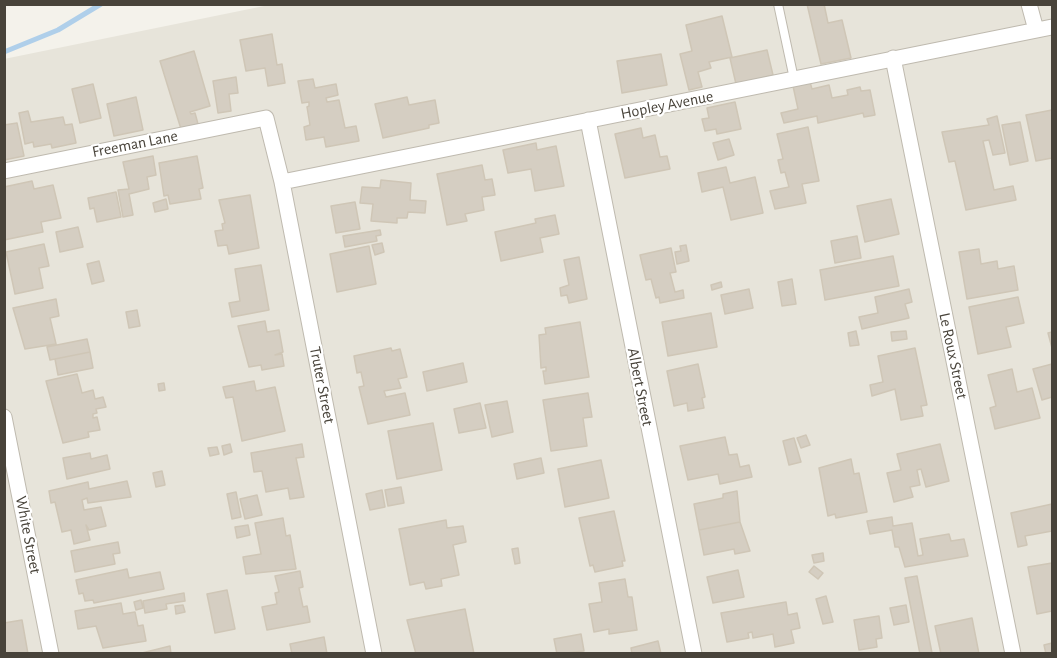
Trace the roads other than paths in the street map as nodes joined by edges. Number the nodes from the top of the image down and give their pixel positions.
1 (778, 4) edge
2 (1029, 4) edge
3 (1053, 27) edge
4 (1036, 30) junction
5 (892, 58) junction
6 (794, 79) junction
7 (266, 117) joint
8 (588, 120) junction
9 (4, 171) edge
10 (282, 182) junction
11 (4, 417) edge
12 (51, 654) edge
13 (374, 654) edge
14 (694, 654) edge
15 (1013, 654) edge

1 - 6 lane
2 - 4 street
3 - 4 street, Hopley Avenue
4 - 5 street, Hopley Avenue
5 - 6 street, Hopley Avenue
5 - 15 street, Le Roux Street
6 - 8 street, Hopley Avenue
7 - 9 street, Freeman Lane
7 - 10 street, Truter Street
8 - 10 street, Hopley Avenue
8 - 14 street, Albert Street
10 - 13 street, Truter Street
11 - 12 street, White Street

